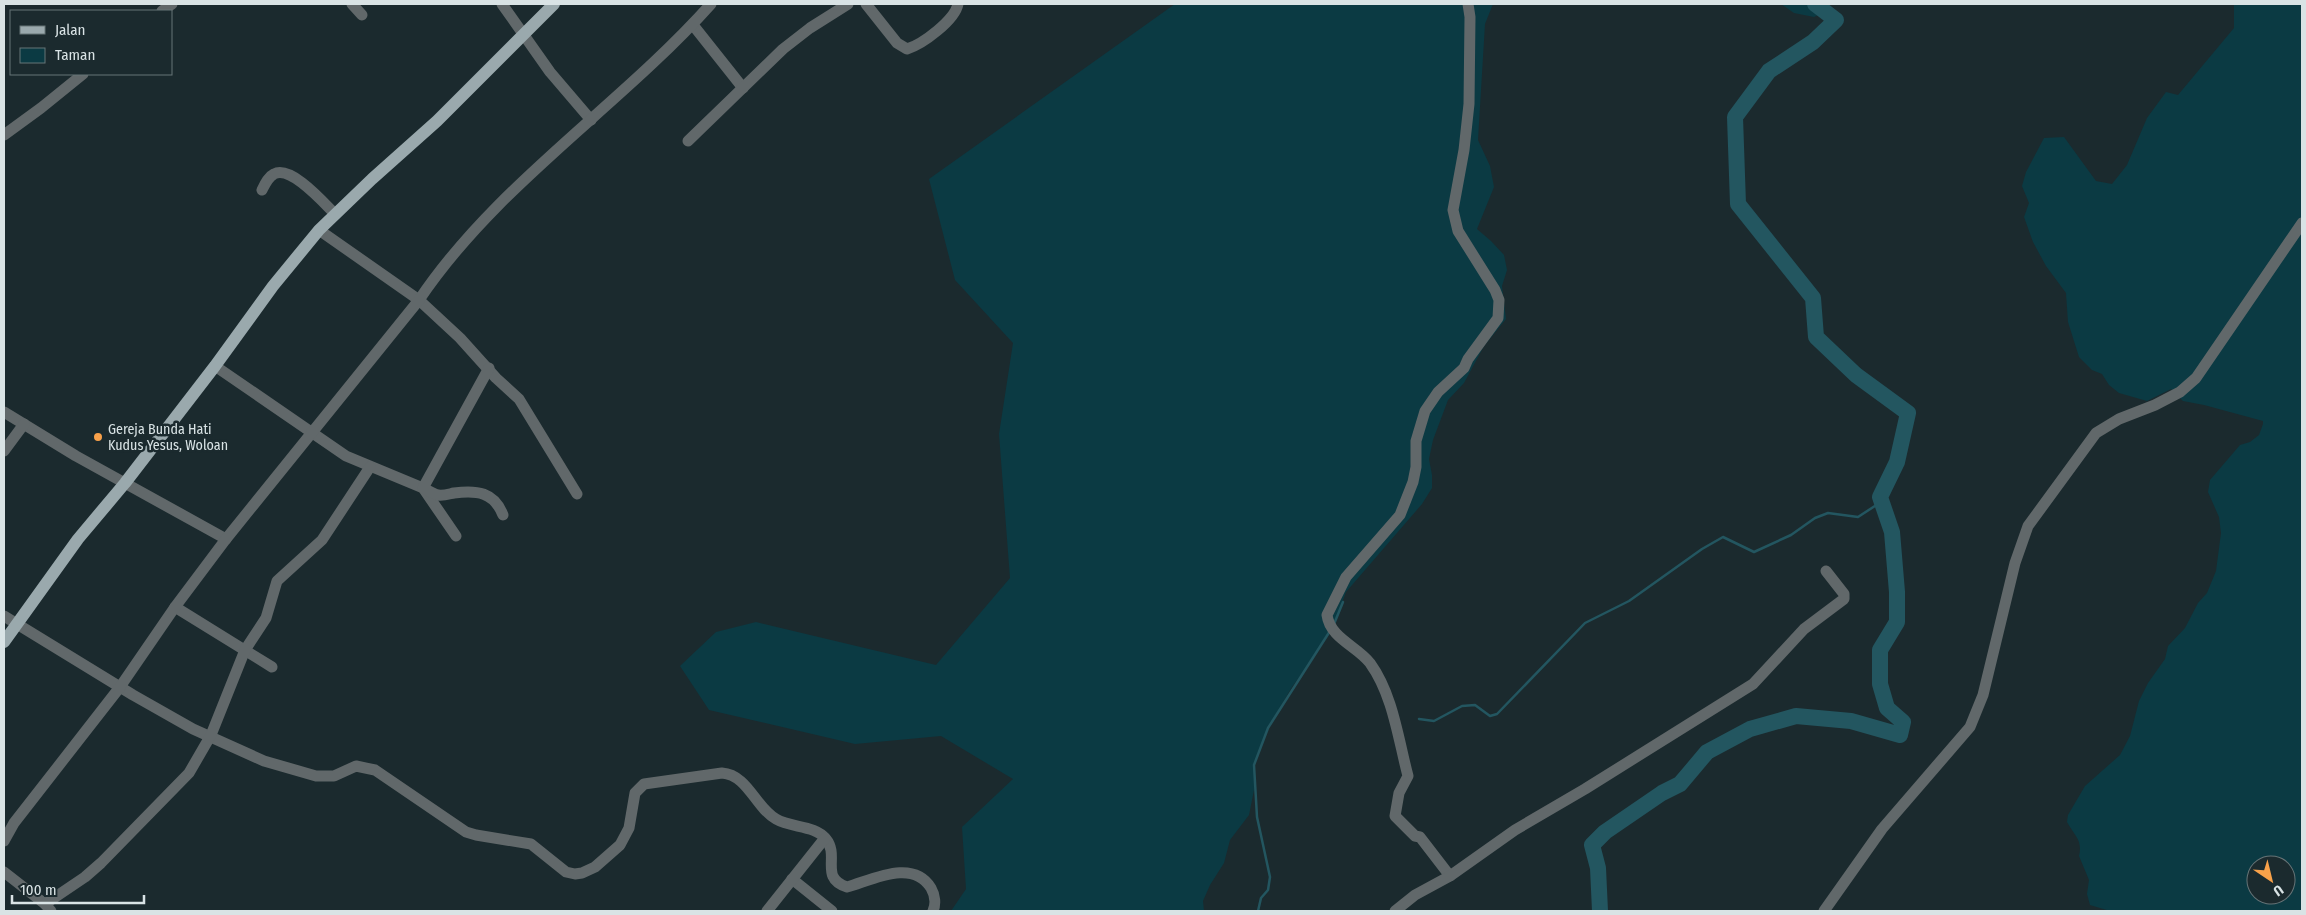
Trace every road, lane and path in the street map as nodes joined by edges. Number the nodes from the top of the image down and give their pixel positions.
1 (352, 4) edge
2 (502, 4) edge
3 (554, 4) edge
4 (712, 4) edge
5 (848, 4) edge
6 (866, 4) edge
7 (958, 4) edge
8 (1468, 4) edge
9 (362, 15) dead end
10 (693, 25) junction
11 (522, 34) junction
12 (82, 75) edge
13 (743, 88) junction
14 (591, 120) junction
15 (4, 136) edge
16 (688, 141) dead end
17 (262, 190) dead end
18 (335, 214) junction
19 (2302, 223) edge
20 (320, 230) junction
21 (419, 300) junction
22 (215, 366) junction
23 (489, 368) junction
24 (4, 412) edge
25 (24, 424) junction
26 (312, 433) junction
27 (4, 451) edge
28 (370, 467) junction
29 (125, 482) junction
30 (423, 488) junction
31 (578, 494) dead end
32 (503, 515) dead end
33 (456, 536) dead end
34 (226, 539) junction
35 (1826, 571) dead end
36 (175, 607) junction
37 (4, 616) edge
38 (18, 624) junction
39 (4, 642) edge
40 (245, 650) junction
41 (272, 667) dead end
42 (120, 687) junction
43 (211, 735) junction
44 (825, 838) junction
45 (4, 841) edge
46 (4, 872) edge
47 (1450, 876) junction
48 (792, 879) junction
49 (48, 908) edge
50 (767, 911) edge
51 (832, 911) edge
52 (933, 911) edge
53 (1395, 911) edge
54 (1824, 911) edge

1 - 9 street
2 - 11 street
3 - 11 main road
4 - 10 street
5 - 13 street
6 - 7 street
8 - 47 street
10 - 13 street
10 - 14 street
11 - 14 street
11 - 18 main road
12 - 15 street
13 - 16 street
14 - 21 street
17 - 18 street
18 - 20 main road
19 - 54 street
20 - 21 street
20 - 22 main road
21 - 23 street
21 - 26 street
22 - 26 street
22 - 29 main road
23 - 30 street
23 - 31 street
24 - 25 street
25 - 27 street
25 - 29 street
26 - 28 street
26 - 34 street
28 - 30 street
28 - 40 street
29 - 34 street
29 - 38 main road
30 - 32 street
30 - 33 street
34 - 36 street
35 - 47 street
36 - 40 street
36 - 42 street
37 - 38 street
38 - 39 main road
38 - 42 street
40 - 41 street
40 - 43 street
42 - 43 street
42 - 45 street
43 - 44 street
43 - 49 street
44 - 48 street
44 - 52 street
46 - 49 street
47 - 53 street
48 - 50 street
48 - 51 street

